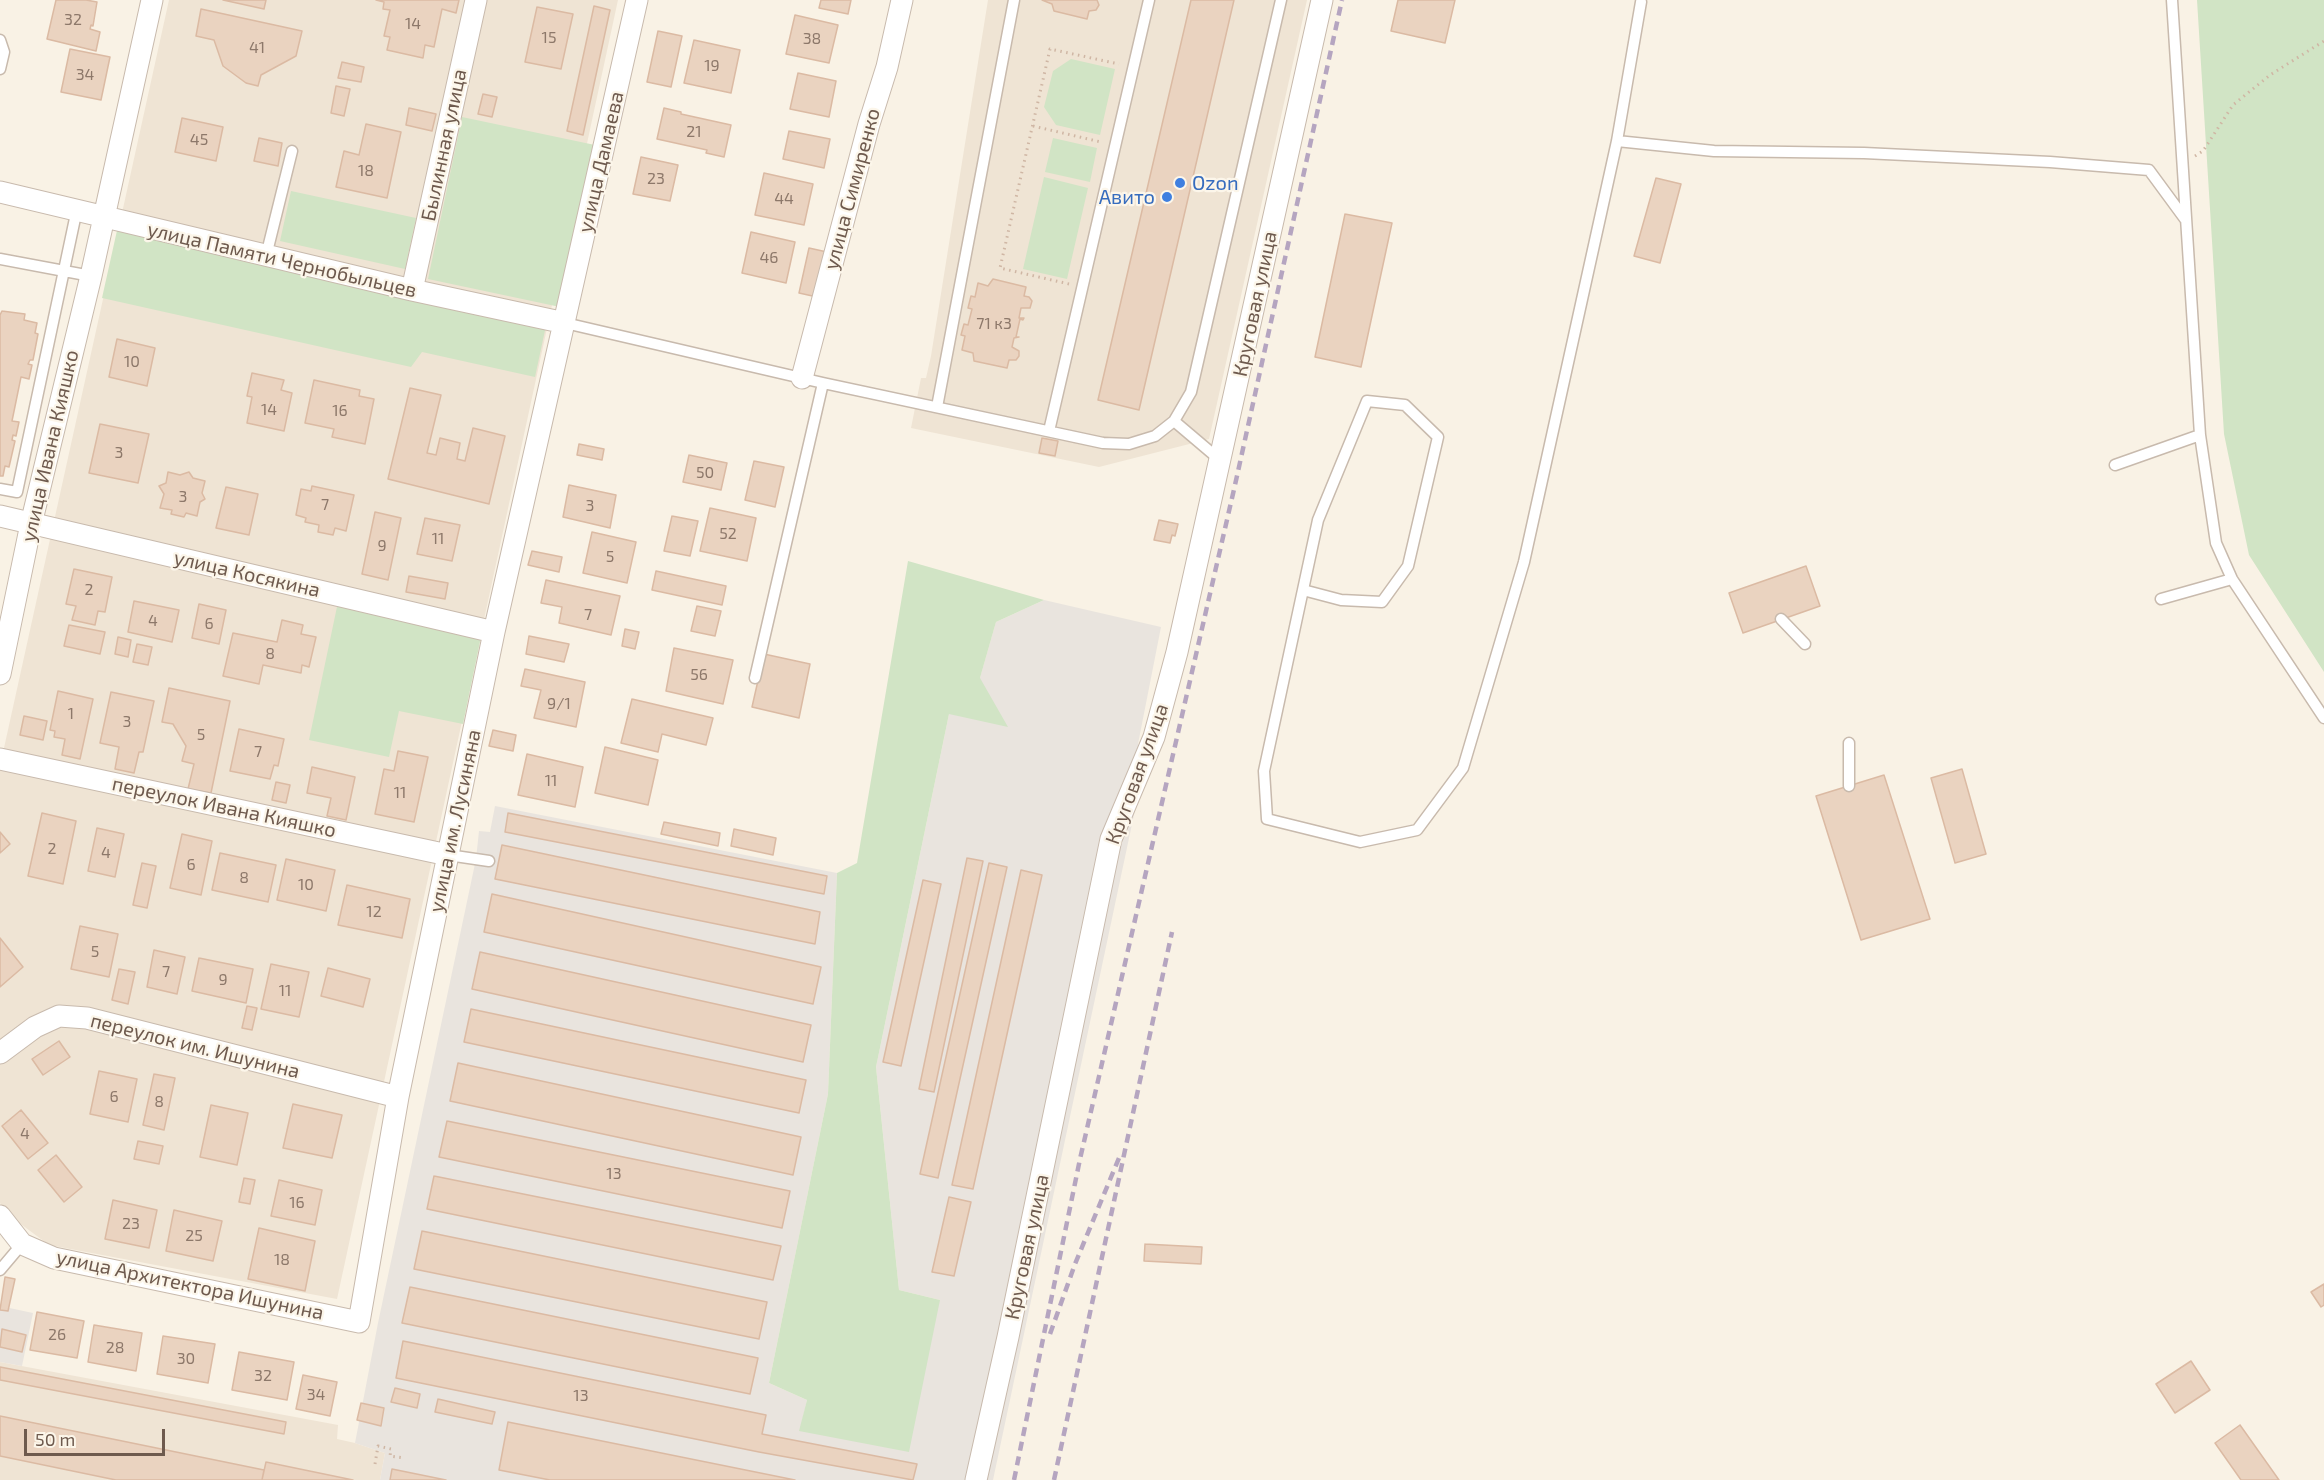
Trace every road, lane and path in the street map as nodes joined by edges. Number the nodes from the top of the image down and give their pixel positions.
1 (152, 0) edge
2 (476, 0) edge
3 (637, 0) edge
4 (902, 0) edge
5 (1014, 0) edge
6 (1149, 0) edge
7 (1281, 0) edge
8 (1322, 0) edge
9 (2172, 0) edge
10 (1641, 2) dead end
11 (0, 40) edge
12 (2324, 41) edge
13 (1133, 68) junction
14 (0, 69) edge
15 (1033, 126) junction
16 (1617, 141) junction
17 (1115, 145) junction
18 (292, 151) dead end
19 (2182, 163) junction
20 (0, 192) edge
21 (77, 209) junction
22 (104, 218) junction
23 (2186, 219) junction
24 (266, 256) junction
25 (0, 259) edge
26 (63, 272) junction
27 (91, 276) junction
28 (1082, 287) junction
29 (412, 290) junction
30 (565, 323) junction
31 (802, 378) junction
32 (823, 383) junction
33 (937, 407) junction
34 (1174, 421) junction
35 (1048, 431) junction
36 (2200, 435) junction
37 (1220, 460) junction
38 (2115, 465) dead end
39 (0, 489) edge
40 (0, 516) edge
41 (31, 524) junction
42 (2232, 579) junction
43 (1303, 590) junction
44 (2161, 599) dead end
45 (1781, 619) dead end
46 (494, 632) junction
47 (1805, 644) dead end
48 (0, 674) edge
49 (755, 678) dead end
50 (2324, 718) edge
51 (1849, 742) dead end
52 (0, 759) edge
53 (1849, 786) dead end
54 (448, 855) junction
55 (489, 861) dead end
56 (0, 1053) edge
57 (398, 1097) junction
58 (0, 1216) edge
59 (22, 1244) junction
60 (0, 1270) edge
61 (359, 1322) joint
62 (405, 1458) dead end
63 (375, 1464) dead end
64 (976, 1480) edge

1 - 22 street, улица Ивана Кияшко
2 - 29 street, Былинная улица
3 - 30 street, улица Дамаева
4 - 31 street, улица Симиренко
5 - 33 lane
6 - 13 lane
7 - 34 lane
8 - 37 street, Круговая улица
9 - 19 lane
10 - 16 lane
11 - 14 lane
12 - 19 path
13 - 15 path
13 - 17 lane
15 - 17 path
15 - 28 path
16 - 23 lane
16 - 43 lane
17 - 28 lane
18 - 24 lane
19 - 23 lane
20 - 21 street, улица Памяти Чернобыльцев
21 - 22 street, улица Памяти Чернобыльцев
21 - 26 lane
22 - 24 street, улица Памяти Чернобыльцев
22 - 27 street, улица Ивана Кияшко
23 - 36 lane
24 - 29 street, улица Памяти Чернобыльцев
25 - 26 lane
26 - 27 lane
26 - 39 lane
27 - 41 street, улица Ивана Кияшко
28 - 35 lane
29 - 30 street, улица Памяти Чернобыльцев
30 - 31 lane
30 - 46 street, улица им. Лусиняна
31 - 32 lane
32 - 33 lane
32 - 49 lane
33 - 35 lane
34 - 35 lane
34 - 37 lane
36 - 38 lane
36 - 42 lane
37 - 64 street, Круговая улица
40 - 41 street, улица Косякина
41 - 46 street, улица Косякина
41 - 48 street, улица Ивана Кияшко
42 - 44 lane
42 - 50 lane
43 - 43 lane
45 - 47 lane
46 - 54 street, улица им. Лусиняна
51 - 53 lane
52 - 54 street, переулок Ивана Кияшко
54 - 55 lane
54 - 57 street, улица им. Лусиняна
56 - 57 street, переулок им. Ишунина
57 - 61 street, улица им. Лусиняна
58 - 59 street, улица Архитектора Ишунина
59 - 60 lane
59 - 61 street, улица Архитектора Ишунина
62 - 63 path

